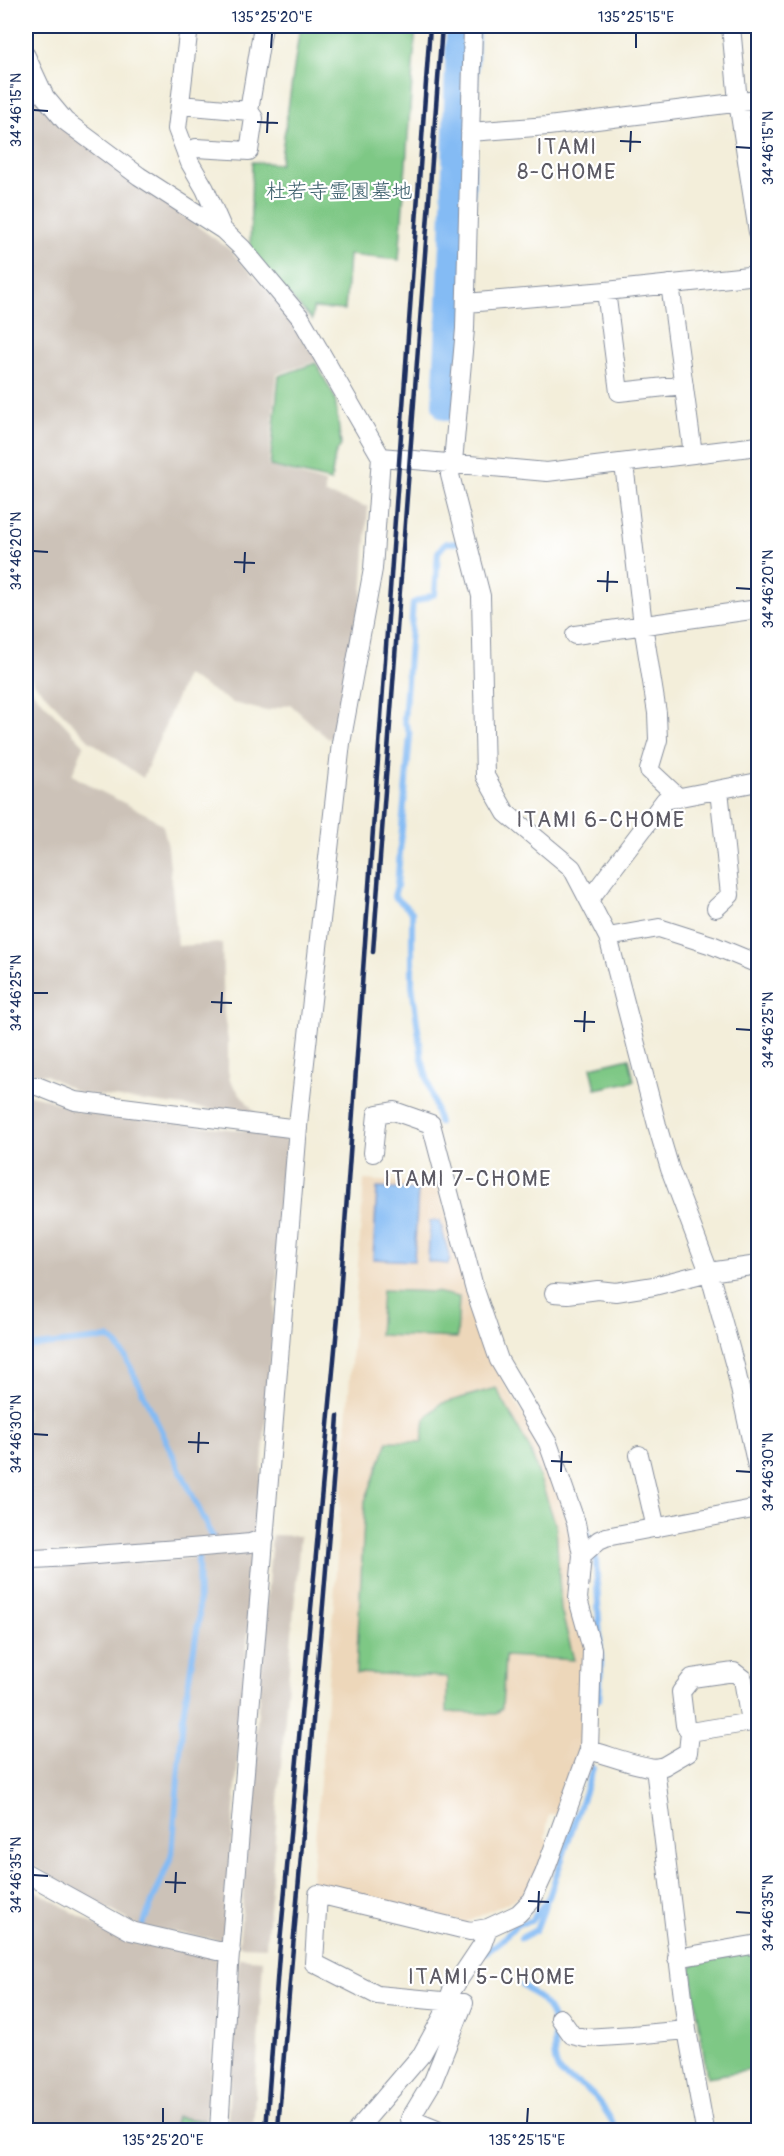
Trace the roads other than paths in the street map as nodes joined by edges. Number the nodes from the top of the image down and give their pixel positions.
1 (189, 26) edge
2 (263, 26) edge
3 (473, 26) edge
4 (730, 26) edge
5 (26, 56) edge
6 (759, 100) edge
7 (738, 102) junction
8 (180, 105) junction
9 (249, 111) junction
10 (470, 132) junction
11 (186, 153) junction
12 (223, 230) junction
13 (759, 232) edge
14 (759, 274) edge
15 (670, 284) junction
16 (606, 291) junction
17 (466, 303) junction
18 (684, 385) junction
19 (759, 446) edge
20 (693, 454) junction
21 (381, 457) junction
22 (453, 462) junction
23 (624, 464) junction
24 (759, 609) edge
25 (643, 625) junction
26 (575, 635) dead end
27 (759, 782) edge
28 (719, 790) junction
29 (679, 798) junction
30 (589, 900) junction
31 (716, 908) dead end
32 (608, 937) junction
33 (759, 964) edge
34 (26, 1086) edge
35 (298, 1129) junction
36 (373, 1153) dead end
37 (759, 1265) edge
38 (709, 1272) junction
39 (554, 1293) dead end
40 (752, 1412) edge
41 (639, 1455) dead end
42 (759, 1472) edge
43 (759, 1508) edge
44 (656, 1528) junction
45 (265, 1538) junction
46 (589, 1550) junction
47 (26, 1559) edge
48 (754, 1721) edge
49 (690, 1732) junction
50 (589, 1750) junction
51 (655, 1768) junction
52 (26, 1873) edge
53 (488, 1928) junction
54 (759, 1944) edge
55 (231, 1951) junction
56 (677, 1958) junction
57 (447, 2001) junction
58 (560, 2018) dead end
59 (687, 2030) junction
60 (219, 2130) edge
61 (357, 2130) edge
62 (436, 2130) edge
63 (705, 2130) edge

1 - 8 street
2 - 9 street
3 - 10 street
4 - 7 street
5 - 12 street
6 - 7 street
7 - 10 street
7 - 13 street
8 - 9 street
8 - 11 street
9 - 11 street
10 - 17 street
11 - 12 street
12 - 21 street
14 - 15 street
15 - 16 street
15 - 18 street
16 - 17 street
16 - 18 street
17 - 22 street
18 - 20 street
19 - 20 street
20 - 23 street
21 - 22 street
21 - 35 street
22 - 23 street
22 - 30 street
23 - 25 street
24 - 25 street
25 - 26 street
25 - 29 street
27 - 28 street
28 - 29 street
28 - 31 street
29 - 30 street
30 - 32 street
32 - 33 street
32 - 38 street
34 - 35 street
35 - 45 street
36 - 46 street
37 - 38 street
38 - 39 street
38 - 40 street
40 - 42 street
41 - 44 street
43 - 44 street
44 - 46 street
45 - 47 street
45 - 55 street
46 - 50 street
48 - 49 street
48 - 49 street
49 - 51 street
50 - 51 street
50 - 53 street
51 - 56 street
52 - 55 street
53 - 57 street
53 - 57 street
54 - 56 street
55 - 60 street
56 - 59 street
57 - 61 street
57 - 62 street
58 - 59 street
59 - 63 street

